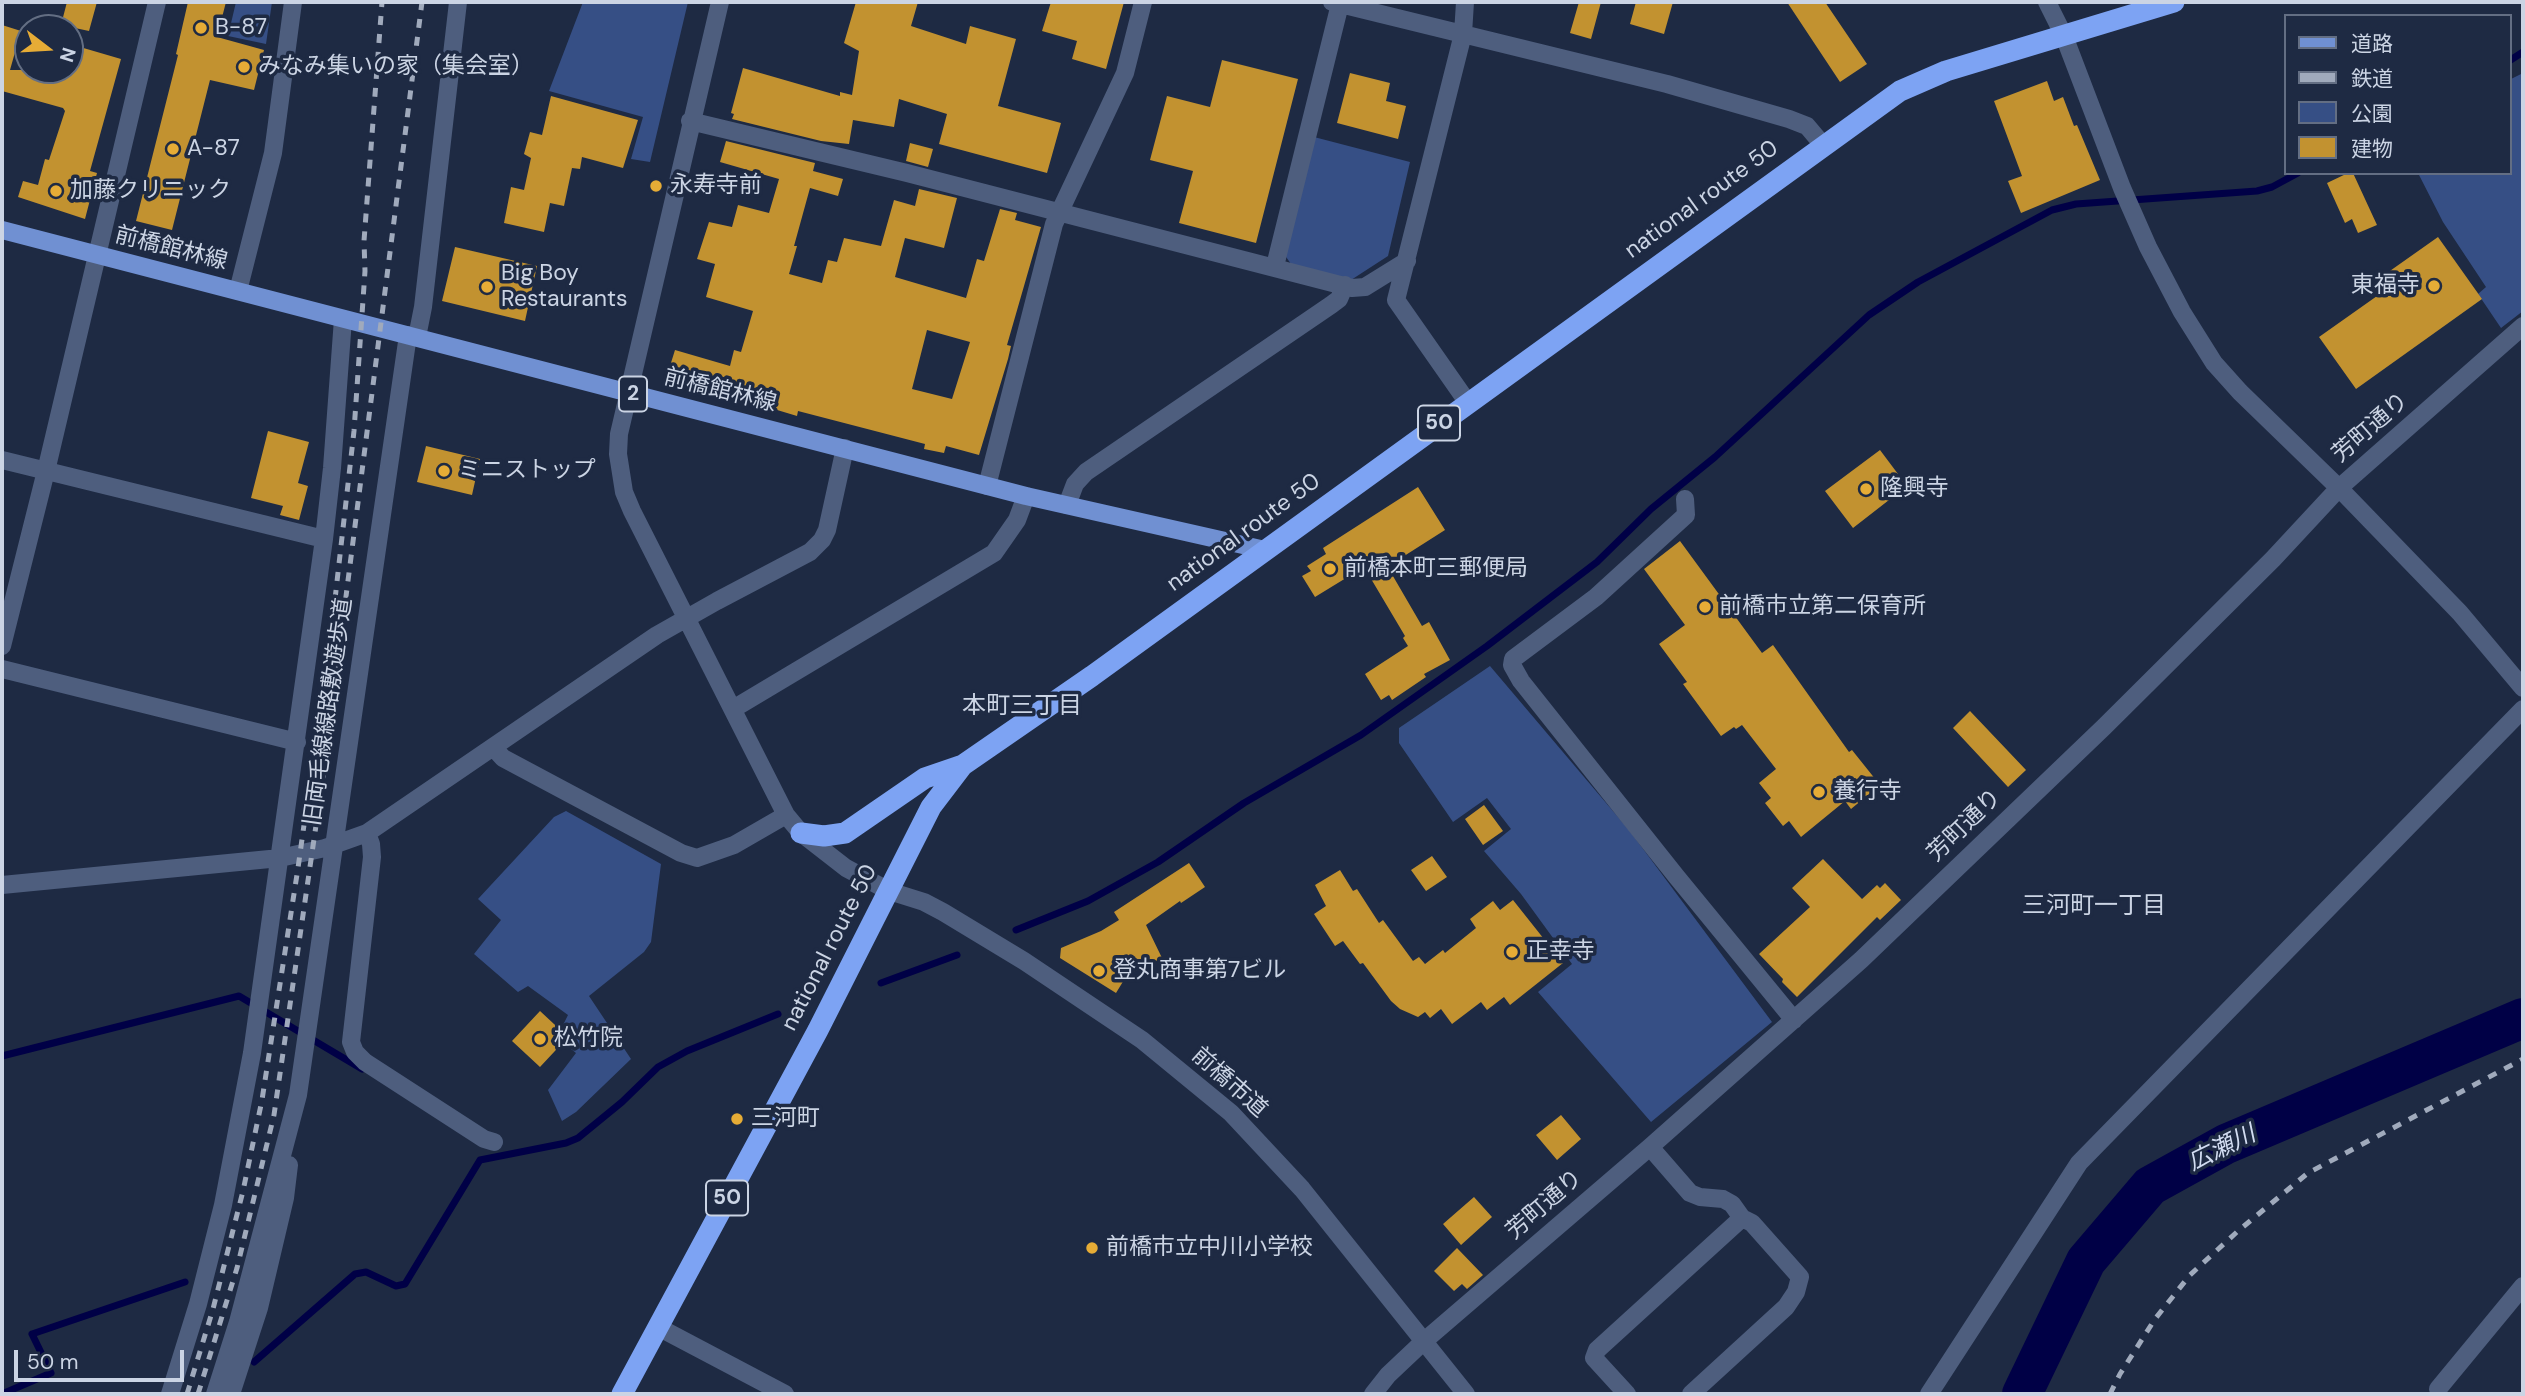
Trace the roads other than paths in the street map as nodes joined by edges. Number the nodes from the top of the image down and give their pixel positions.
1 (157, 2) edge
2 (293, 2) edge
3 (458, 2) edge
4 (720, 2) edge
5 (1143, 2) edge
6 (1465, 2) edge
7 (2047, 2) edge
8 (2174, 2) edge
9 (1336, 3) edge
10 (1463, 34) junction
11 (2064, 36) junction
12 (690, 121) junction
13 (1823, 145) junction
14 (1061, 213) junction
15 (2, 230) edge
16 (97, 255) junction
17 (1406, 261) junction
18 (1275, 266) junction
19 (1345, 285) junction
20 (238, 291) junction
21 (343, 318) junction
22 (2523, 326) edge
23 (412, 336) junction
24 (629, 393) junction
25 (1468, 403) junction
26 (845, 448) junction
27 (2, 460) edge
28 (46, 471) junction
29 (987, 486) junction
30 (2339, 488) junction
31 (1026, 496) junction
32 (1685, 499) dead end
33 (1067, 505) junction
34 (324, 539) junction
35 (1265, 550) junction
36 (686, 618) junction
37 (2, 646) edge
38 (2, 668) edge
39 (2523, 688) edge
40 (733, 709) junction
41 (2523, 709) edge
42 (297, 742) junction
43 (493, 747) junction
44 (964, 765) junction
45 (786, 815) junction
46 (367, 833) junction
47 (801, 833) junction
48 (335, 845) junction
49 (279, 858) junction
50 (2, 885) edge
51 (889, 891) junction
52 (1794, 1020) junction
53 (298, 1095) junction
54 (494, 1142) dead end
55 (1650, 1147) junction
56 (1742, 1218) junction
57 (2523, 1286) edge
58 (658, 1327) junction
59 (1423, 1342) junction
60 (2438, 1389) dead end
61 (170, 1394) edge
62 (215, 1394) edge
63 (231, 1394) edge
64 (622, 1394) edge
65 (785, 1394) edge
66 (1373, 1394) edge
67 (1466, 1394) edge
68 (1627, 1394) edge
69 (1691, 1394) edge
70 (1929, 1394) edge

1 - 16 street
2 - 20 street
3 - 23 street, 旧両毛線線路敷遊歩道
4 - 12 street, 前橋市道
5 - 14 street
6 - 10 street
7 - 11 street
8 - 11 highway, national route 50 / 50
9 - 10 street
9 - 18 street
10 - 13 street
10 - 17 street
11 - 13 highway, national route 50 / 50
11 - 30 street
12 - 14 street
12 - 24 street, 前橋市道
13 - 25 highway, national route 50 / 50
14 - 18 street
14 - 29 street
15 - 16 main road, 前橋館林線 / 2
16 - 20 main road, 前橋館林線 / 2
16 - 28 street
17 - 19 street
17 - 25 street
18 - 19 street
19 - 33 street
20 - 21 main road, 前橋館林線 / 2
21 - 23 main road, 前橋館林線 / 2
21 - 34 street
22 - 30 street, 芳町通り
23 - 24 main road, 前橋館林線 / 2
23 - 48 street, 旧両毛線線路敷遊歩道
24 - 26 main road, 前橋館林線 / 2
24 - 36 street, 前橋市道
25 - 35 highway, national route 50 / 50
26 - 29 main road, 前橋館林線 / 2
26 - 36 street
27 - 28 street
28 - 34 street
28 - 37 street
29 - 31 main road, 前橋館林線 / 2
30 - 39 street
30 - 52 street, 芳町通り
31 - 33 main road, 前橋館林線 / 2
31 - 40 street
32 - 52 street
33 - 35 main road, 前橋館林線 / 2
34 - 42 street
35 - 44 highway, national route 50 / 50
36 - 40 street, 前橋市道
36 - 43 street
38 - 42 street
40 - 45 street, 前橋市道
41 - 70 street
42 - 49 street
43 - 45 street
43 - 46 street
44 - 47 highway
44 - 51 highway, national route 50 / 50
45 - 47 street, 前橋市道
46 - 48 street
46 - 54 street
47 - 51 street, 前橋市道
48 - 49 street
48 - 53 street, 旧両毛線線路敷遊歩道
49 - 50 street
49 - 61 street
51 - 58 highway, national route 50 / 50
51 - 59 street, 前橋市道
52 - 55 street, 芳町通り
53 - 62 street, 旧両毛線線路敷遊歩道
53 - 63 street, 旧両毛線線路敷遊歩道
55 - 56 street
55 - 59 street, 芳町通り
56 - 68 street
56 - 69 street
57 - 60 street
58 - 64 highway, national route 50 / 50
58 - 65 street
59 - 66 street, 芳町通り
59 - 67 street, 前橋市道

